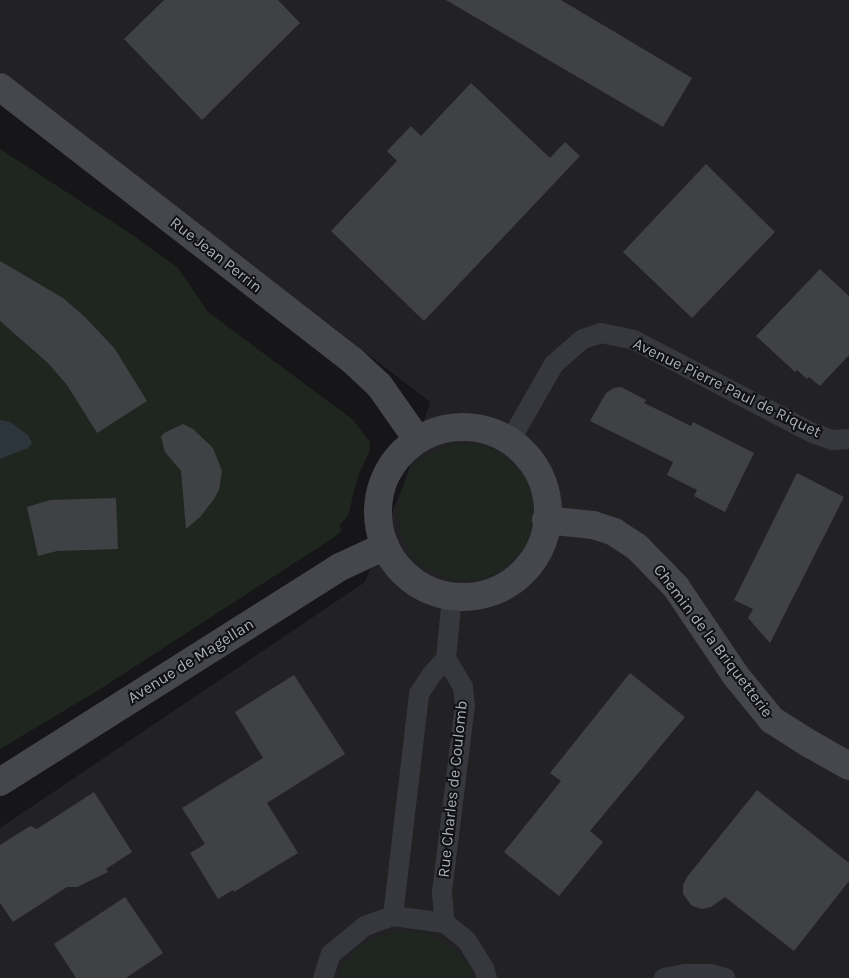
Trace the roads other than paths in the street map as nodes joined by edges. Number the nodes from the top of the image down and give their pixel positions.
1 (0, 87) edge
2 (849, 438) edge
3 (417, 439) junction
4 (510, 441) junction
5 (546, 520) junction
6 (385, 546) junction
7 (452, 597) junction
8 (446, 659) junction
9 (849, 766) edge
10 (0, 782) edge
11 (394, 916) junction
12 (445, 923) junction
13 (322, 978) edge
14 (487, 978) edge
15 (664, 978) edge
16 (726, 978) edge

1 - 3 street, Rue Jean Perrin
2 - 4 street, Avenue Pierre Paul de Riquet
3 - 4 street
3 - 6 street
4 - 5 street
5 - 7 street
5 - 9 street, Chemin de la Briquetterie
6 - 7 street
6 - 10 street, Avenue de Magellan
7 - 8 street
8 - 11 street
8 - 12 street, Rue Charles de Coulomb
11 - 12 street
11 - 13 street
12 - 14 street
15 - 16 street

